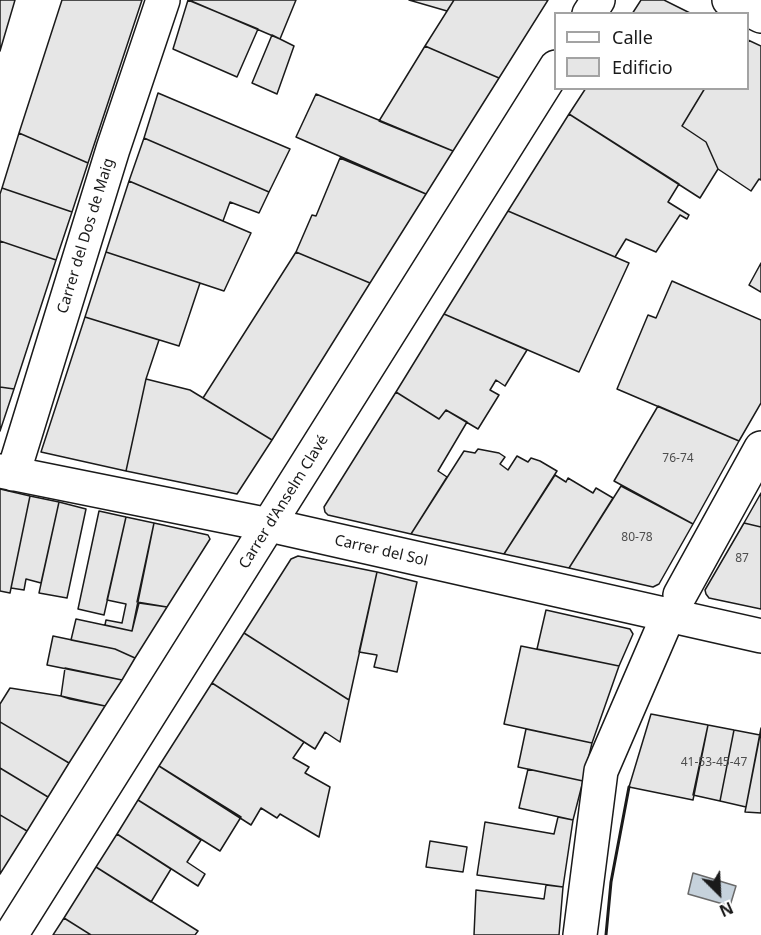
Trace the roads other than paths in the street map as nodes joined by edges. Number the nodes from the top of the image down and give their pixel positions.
1 (163, 0) edge
2 (729, 0) edge
3 (761, 16) edge
4 (554, 69) edge
5 (761, 448) edge
6 (6, 472) edge
7 (269, 525) junction
8 (674, 605) junction
9 (761, 636) edge
10 (10, 935) edge
11 (580, 935) edge

1 - 6 street, Carrer del Dos de Maig
2 - 3 street
4 - 7 street, Carrer d'Anselm Clavé
5 - 8 street
6 - 7 street, Carrer del Sol
7 - 8 street, Carrer del Sol
7 - 10 street, Carrer d'Anselm Clavé
8 - 9 street, Carrer del Sol
8 - 11 street

